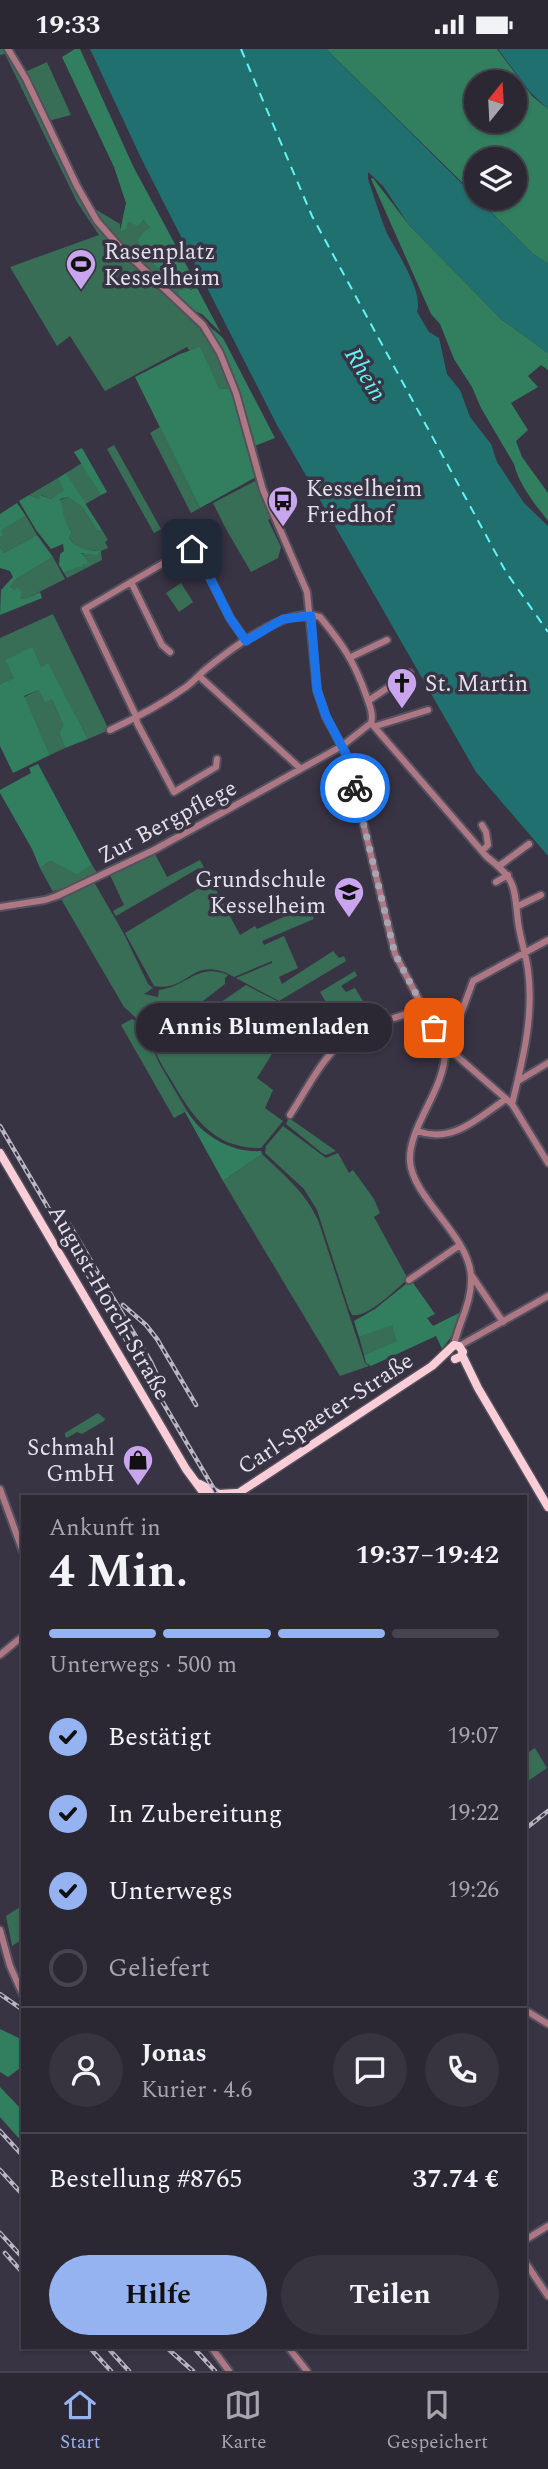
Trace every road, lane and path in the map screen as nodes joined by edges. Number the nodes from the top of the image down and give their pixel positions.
1 (8, 49) edge
2 (131, 582) junction
3 (311, 616) junction
4 (387, 640) dead end
5 (246, 641) junction
6 (170, 652) dead end
7 (351, 657) junction
8 (410, 673) dead end
9 (199, 676) junction
10 (368, 701) junction
11 (428, 710) dead end
12 (136, 716) junction
13 (373, 725) junction
14 (110, 730) dead end
15 (342, 746) junction
16 (217, 759) dead end
17 (301, 769) junction
18 (482, 825) dead end
19 (529, 844) dead end
20 (482, 851) junction
21 (499, 866) junction
22 (508, 875) junction
23 (496, 882) dead end
24 (541, 895) dead end
25 (518, 906) junction
26 (0, 907) edge
27 (548, 940) edge
28 (525, 953) junction
29 (422, 1009) junction
30 (445, 1050) junction
31 (548, 1063) edge
32 (518, 1081) junction
33 (509, 1101) junction
34 (290, 1115) dead end
35 (417, 1131) junction
36 (0, 1153) edge
37 (548, 1163) edge
38 (460, 1245) junction
39 (472, 1276) junction
40 (409, 1280) dead end
41 (548, 1296) edge
42 (503, 1322) junction
43 (456, 1352) junction
44 (186, 1469) junction
45 (0, 1489) edge
46 (209, 1494) edge
47 (237, 1494) edge
48 (199, 1495) edge
49 (548, 1507) edge
50 (21, 1547) edge
51 (21, 1638) edge
52 (0, 1655) edge
53 (0, 1930) edge
54 (21, 1990) edge
55 (527, 2011) edge
56 (548, 2024) edge
57 (548, 2226) edge
58 (527, 2240) edge
59 (527, 2265) edge
60 (548, 2296) edge
61 (212, 2349) edge
62 (290, 2349) edge
63 (229, 2371) edge
64 (307, 2371) edge

1 - 3 street
2 - 5 street
2 - 6 street
2 - 12 street
3 - 5 street
3 - 7 street
3 - 15 street
4 - 7 street
5 - 9 street
7 - 10 street
8 - 10 street
9 - 12 street
9 - 17 street
10 - 13 street
11 - 13 street
12 - 14 street
12 - 16 street
13 - 15 street, Zur Bergpflege
13 - 20 street
15 - 17 street, Zur Bergpflege
15 - 29 street
17 - 26 street, Zur Bergpflege
18 - 20 street
19 - 21 street
20 - 21 street
21 - 22 street
22 - 23 street
22 - 25 street
24 - 25 street
25 - 28 street
27 - 28 street
28 - 30 street
28 - 32 street
29 - 30 street
29 - 34 street
30 - 33 street
30 - 35 street
31 - 32 street
32 - 33 street
33 - 35 street
33 - 37 street
35 - 38 street
36 - 44 main road, August-Horch-Straße
38 - 39 street
38 - 40 street
39 - 42 street
39 - 43 street
41 - 42 street, Carl-Spaeter-Straße
42 - 43 street, Carl-Spaeter-Straße
43 - 47 main road, Carl-Spaeter-Straße
43 - 49 main road
44 - 46 main road, August-Horch-Straße
44 - 48 main road, August-Horch-Straße
45 - 50 street
46 - 47 main road, Carl-Spaeter-Straße
51 - 52 street
53 - 54 street
55 - 56 street
57 - 58 street
59 - 60 street
61 - 63 street
62 - 64 street

